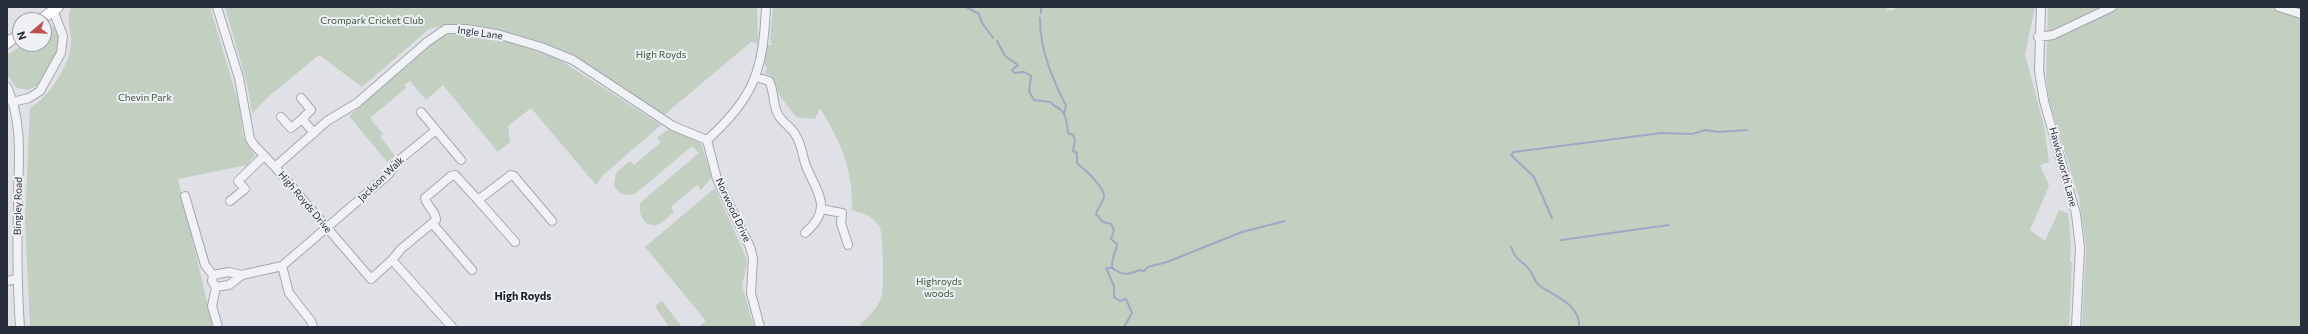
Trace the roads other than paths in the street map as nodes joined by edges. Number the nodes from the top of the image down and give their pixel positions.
1 (217, 7) edge
2 (766, 7) edge
3 (2041, 7) edge
4 (2112, 7) edge
5 (2279, 7) edge
6 (56, 9) edge
7 (2301, 14) edge
8 (2038, 37) junction
9 (756, 78) junction
10 (7, 87) edge
11 (301, 98) dead end
12 (12, 102) junction
13 (421, 112) dead end
14 (281, 117) dead end
15 (302, 119) junction
16 (436, 130) junction
17 (314, 133) junction
18 (707, 140) junction
19 (263, 157) junction
20 (461, 160) dead end
21 (275, 167) junction
22 (186, 196) dead end
23 (478, 200) junction
24 (230, 201) dead end
25 (821, 209) junction
26 (552, 221) dead end
27 (432, 223) junction
28 (327, 228) junction
29 (805, 233) dead end
30 (515, 242) dead end
31 (848, 245) dead end
32 (392, 260) junction
33 (282, 266) junction
34 (472, 270) dead end
35 (213, 275) junction
36 (242, 275) junction
37 (17, 279) junction
38 (7, 281) edge
39 (216, 287) junction
40 (20, 327) edge
41 (218, 327) edge
42 (313, 327) edge
43 (452, 327) edge
44 (760, 327) edge
45 (2076, 327) edge

1 - 19 street, High Royds Drive
2 - 9 street
3 - 8 street, Hawksworth Lane
4 - 8 street
5 - 7 street
6 - 12 street
8 - 45 street, Hawksworth Lane
9 - 18 street
9 - 25 street
10 - 12 street, Bingley Road
11 - 15 street
12 - 37 street, Bingley Road
13 - 16 street
14 - 15 street
15 - 17 street
16 - 20 street
16 - 28 street, Jackson Walk
17 - 18 street, Ingle Lane
17 - 21 street, Ingle Lane
18 - 44 street, Norwood Drive
19 - 21 street, High Royds Drive
19 - 24 street
21 - 28 street, High Royds Drive
22 - 35 street
23 - 26 street
23 - 27 street
23 - 30 street
25 - 29 street
25 - 31 street
27 - 32 street
27 - 34 street
28 - 32 street, High Royds Drive
28 - 33 street, Jackson Walk
32 - 43 street
33 - 36 street
33 - 42 street
35 - 36 street
35 - 39 street
36 - 39 street
37 - 38 street
37 - 40 street, Bingley Road
39 - 41 street

